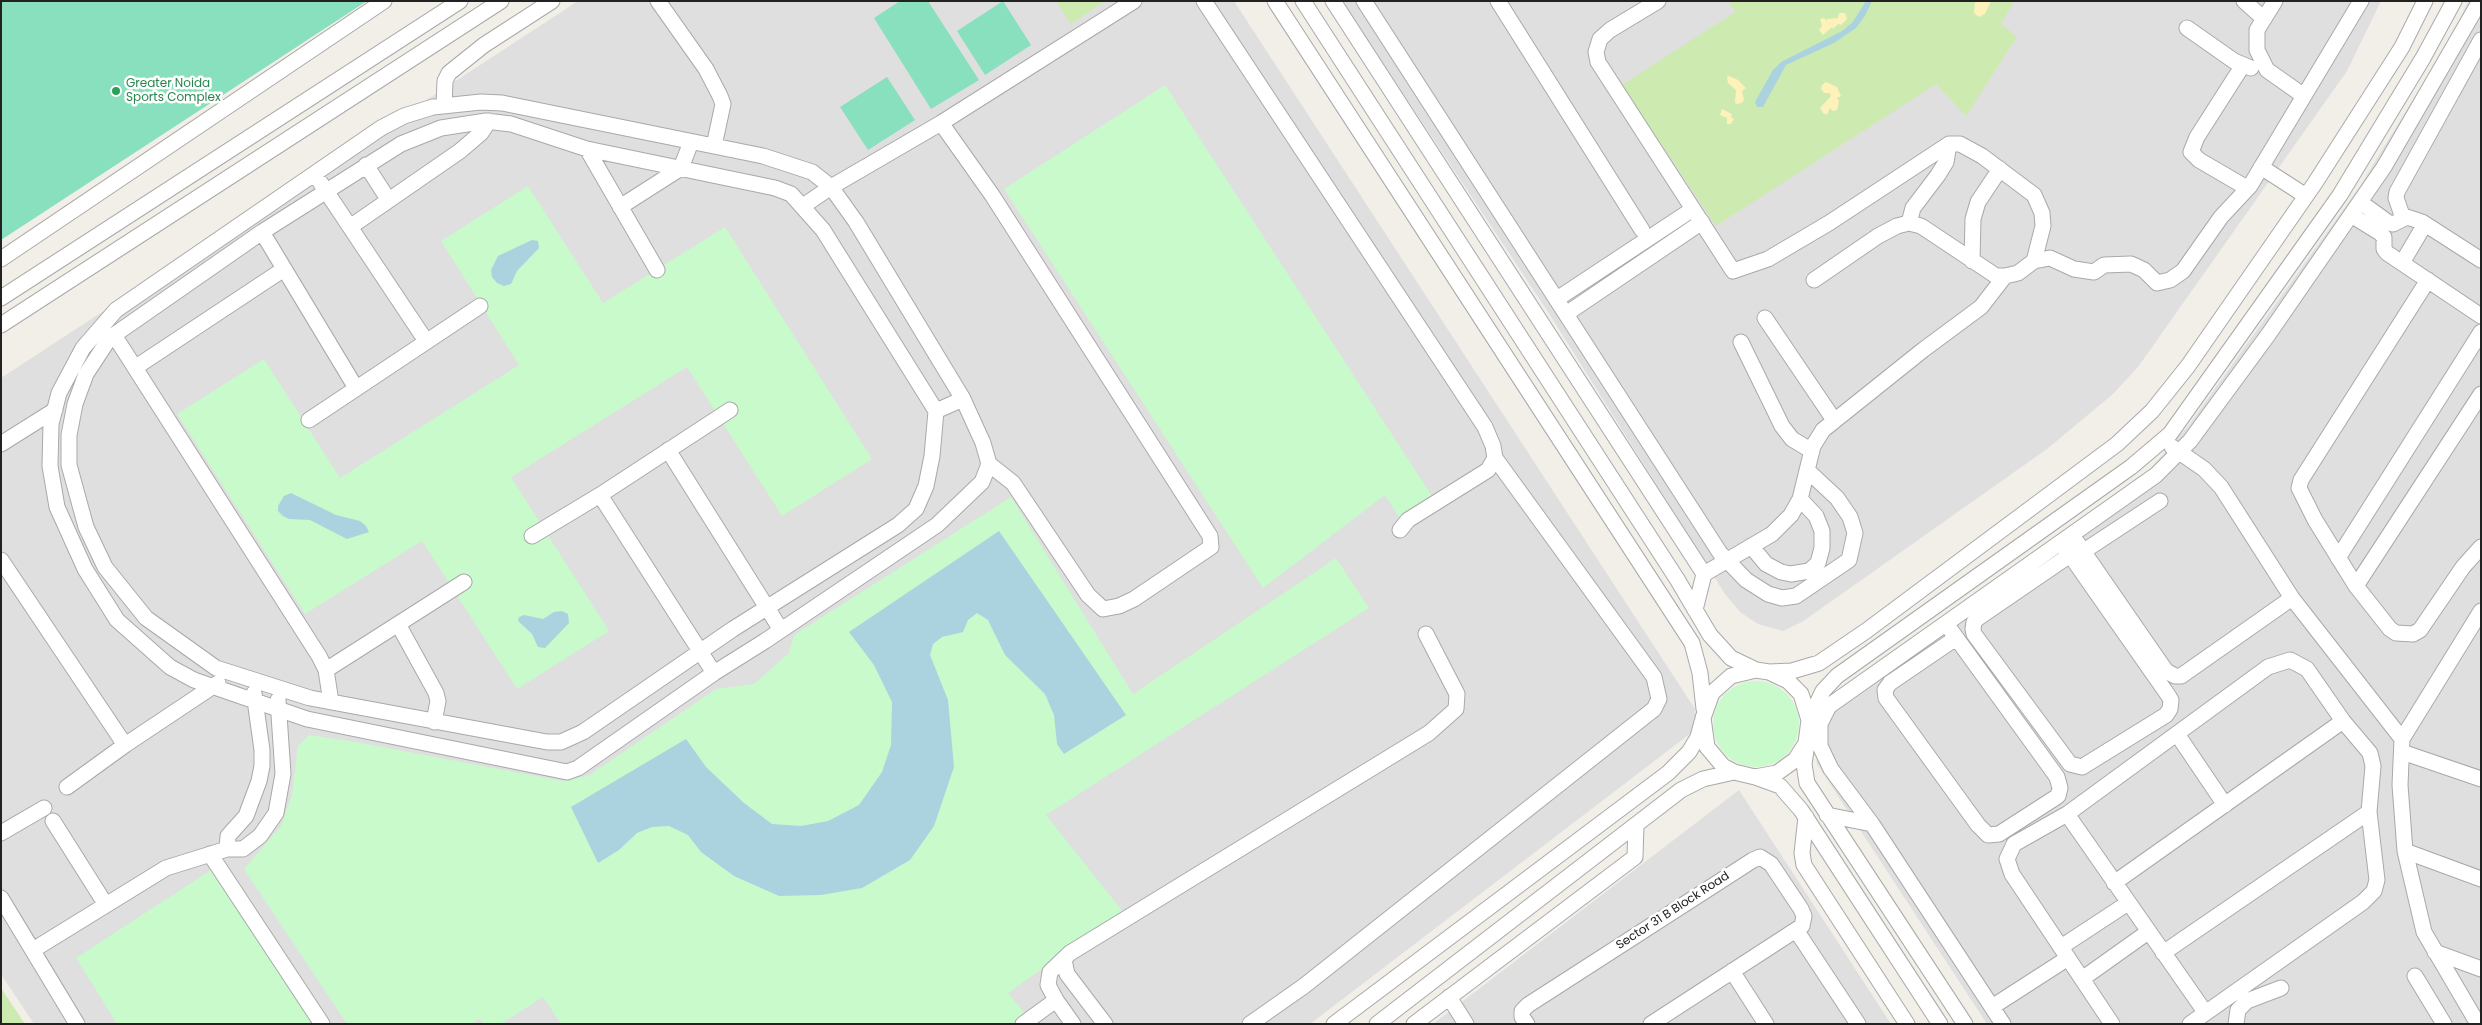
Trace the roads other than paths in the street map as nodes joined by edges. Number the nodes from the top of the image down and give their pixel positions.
1 (384, 1) edge
2 (460, 1) edge
3 (502, 1) edge
4 (552, 1) edge
5 (658, 1) edge
6 (1134, 1) edge
7 (1204, 1) edge
8 (1275, 1) edge
9 (1303, 1) edge
10 (1333, 1) edge
11 (1364, 1) edge
12 (1498, 1) edge
13 (1658, 1) edge
14 (2244, 1) edge
15 (2275, 1) edge
16 (2361, 1) edge
17 (2425, 1) edge
18 (2454, 1) edge
19 (2480, 1) edge
20 (2264, 19) junction
21 (2187, 28) dead end
22 (2481, 40) edge
23 (2243, 65) junction
24 (2267, 70) junction
25 (2304, 96) junction
26 (444, 105) junction
27 (489, 121) junction
28 (941, 123) junction
29 (691, 142) junction
30 (1949, 144) junction
31 (714, 146) junction
32 (587, 149) junction
33 (366, 165) junction
34 (2261, 167) junction
35 (681, 168) junction
36 (2000, 169) junction
37 (313, 173) junction
38 (831, 187) junction
39 (2247, 188) junction
40 (326, 191) junction
41 (2306, 196) junction
42 (388, 199) junction
43 (2360, 202) junction
44 (803, 206) junction
45 (620, 207) junction
46 (2351, 215) junction
47 (1697, 216) junction
48 (2403, 218) junction
49 (1909, 223) junction
50 (2425, 224) junction
51 (350, 226) junction
52 (1642, 230) dead end
53 (262, 232) junction
54 (2479, 254) edge
55 (1, 259) edge
56 (2034, 260) junction
57 (1972, 261) junction
58 (2402, 262) junction
59 (284, 269) junction
60 (657, 270) dead end
61 (2006, 276) junction
62 (1814, 280) dead end
63 (2428, 280) junction
64 (1, 298) edge
65 (1556, 299) junction
66 (480, 306) dead end
67 (1566, 314) junction
68 (2481, 316) edge
69 (1765, 318) dead end
70 (1, 325) edge
71 (2481, 332) edge
72 (114, 335) junction
73 (426, 341) junction
74 (1741, 342) dead end
75 (136, 366) junction
76 (356, 388) junction
77 (2481, 394) edge
78 (963, 398) junction
79 (55, 410) junction
80 (730, 410) dead end
81 (936, 411) junction
82 (309, 420) dead end
83 (1834, 420) junction
84 (2163, 440) junction
85 (1, 444) edge
86 (668, 450) junction
87 (1812, 451) junction
88 (2179, 452) junction
89 (1495, 458) junction
90 (989, 464) junction
91 (1808, 471) junction
92 (600, 495) junction
93 (1800, 499) junction
94 (2160, 501) dead end
95 (916, 509) junction
96 (937, 525) junction
97 (1400, 530) dead end
98 (532, 536) dead end
99 (2481, 540) edge
100 (1751, 546) junction
101 (2072, 546) junction
102 (2481, 547) edge
103 (2338, 558) junction
104 (1, 560) edge
105 (1727, 560) junction
106 (2463, 567) junction
107 (1704, 574) junction
108 (464, 582) dead end
109 (2356, 586) junction
110 (2292, 598) junction
111 (767, 608) junction
112 (1695, 610) junction
113 (2480, 615) edge
114 (398, 624) junction
115 (1947, 625) junction
116 (781, 630) junction
117 (1426, 634) dead end
118 (1956, 638) junction
119 (1917, 646) junction
120 (1874, 651) junction
121 (700, 652) junction
122 (326, 670) junction
123 (1762, 671) junction
124 (228, 673) junction
125 (714, 673) junction
126 (254, 681) junction
127 (213, 687) junction
128 (277, 688) junction
129 (255, 700) junction
130 (331, 702) junction
131 (278, 709) junction
132 (1704, 714) junction
133 (2343, 721) junction
134 (434, 722) junction
135 (1809, 727) junction
136 (2177, 734) junction
137 (125, 744) junction
138 (2402, 746) junction
139 (1734, 772) junction
140 (1755, 777) junction
141 (2481, 779) edge
142 (67, 788) dead end
143 (2225, 805) junction
144 (44, 808) dead end
145 (2369, 812) junction
146 (1827, 814) junction
147 (2067, 814) junction
148 (1806, 817) junction
149 (53, 821) dead end
150 (1872, 824) junction
151 (1636, 825) junction
152 (1, 833) edge
153 (227, 849) junction
154 (2405, 851) junction
155 (210, 854) junction
156 (2481, 879) edge
157 (2114, 882) junction
158 (1, 898) edge
159 (2128, 902) junction
160 (106, 905) junction
161 (1796, 930) junction
162 (2148, 932) junction
163 (33, 950) junction
164 (2064, 952) junction
165 (2435, 952) junction
166 (2163, 953) junction
167 (1064, 960) junction
168 (2481, 969) edge
169 (1732, 971) junction
170 (2415, 976) dead end
171 (2082, 979) junction
172 (2281, 988) dead end
173 (1449, 997) junction
174 (1056, 1000) junction
175 (1992, 1007) junction
176 (2205, 1012) junction
177 (77, 1024) edge
178 (322, 1024) edge
179 (1023, 1024) edge
180 (1073, 1024) edge
181 (1105, 1024) edge
182 (1250, 1024) edge
183 (1334, 1024) edge
184 (1377, 1024) edge
185 (1414, 1024) edge
186 (1466, 1024) edge
187 (1527, 1024) edge
188 (1651, 1024) edge
189 (1766, 1024) edge
190 (1858, 1024) edge
191 (1907, 1024) edge
192 (1940, 1024) edge
193 (1965, 1024) edge
194 (2003, 1024) edge
195 (2112, 1024) edge
196 (2190, 1024) edge
197 (2236, 1024) edge
198 (2444, 1024) edge
199 (2478, 1024) edge

1 - 55 street
2 - 64 street
3 - 70 street
4 - 26 street
5 - 31 street
6 - 28 street
7 - 89 street
8 - 132 street
9 - 112 street
10 - 107 street
11 - 65 street
12 - 52 street
13 - 47 street
14 - 20 street
15 - 20 street
16 - 25 street
17 - 41 street
18 - 84 street
19 - 43 street
20 - 24 street
21 - 23 street
22 - 48 street
23 - 24 street
23 - 39 street
24 - 25 street
25 - 34 street
26 - 29 street
26 - 37 street
27 - 32 street
27 - 33 street
27 - 42 street
28 - 38 street
28 - 90 street
29 - 31 street
29 - 35 street
30 - 36 street
30 - 47 street
30 - 49 street
31 - 38 street
32 - 35 street
32 - 45 street
33 - 40 street
33 - 42 street
34 - 39 street
34 - 41 street
35 - 44 street
35 - 45 street
36 - 56 street
36 - 57 street
37 - 40 street
37 - 79 street
38 - 44 street
38 - 78 street
39 - 56 street
40 - 51 street
40 - 53 street
41 - 123 street
42 - 51 street
43 - 46 street
43 - 48 street
44 - 81 street
45 - 60 street
46 - 58 street
46 - 88 street
47 - 65 street
47 - 67 street
48 - 50 street
49 - 57 street
49 - 62 street
50 - 54 street
50 - 58 street
51 - 73 street
53 - 59 street
53 - 72 street
56 - 61 street
57 - 61 street
58 - 63 street
59 - 75 street
59 - 76 street
61 - 83 street
63 - 68 street
63 - 103 street
65 - 67 street
66 - 73 street
67 - 105 street
69 - 83 street
71 - 103 street
72 - 75 street
72 - 124 street
73 - 76 street
74 - 87 street
75 - 122 street
76 - 82 street
77 - 109 street
78 - 81 street
78 - 90 street
79 - 85 street
79 - 127 street
80 - 86 street
81 - 95 street
83 - 87 street
84 - 88 street
84 - 120 street
86 - 92 street
86 - 111 street
87 - 91 street
88 - 101 street
88 - 110 street
89 - 97 street
89 - 182 street
90 - 96 street
91 - 93 street
91 - 105 street
92 - 98 street
92 - 121 street
93 - 100 street
93 - 100 street
94 - 101 street
95 - 96 street
95 - 111 street
96 - 116 street
99 - 106 street
100 - 105 street
101 - 101 street
101 - 110 street
101 - 115 street
102 - 106 street
103 - 109 street
104 - 137 street
105 - 107 street
106 - 109 street
107 - 112 street
108 - 114 street
110 - 138 street
111 - 116 street
111 - 121 street
112 - 123 street
113 - 138 street
114 - 122 street
114 - 134 street
115 - 118 street
115 - 119 street
116 - 125 street
117 - 167 street
118 - 118 street
119 - 120 street
119 - 150 street
120 - 135 street
121 - 125 street
121 - 134 street
122 - 130 street
123 - 132 street
123 - 135 street
124 - 126 street
124 - 127 street
125 - 131 street
126 - 128 street
126 - 129 street
127 - 129 street
127 - 137 street
128 - 130 street
128 - 131 street
129 - 131 street
129 - 153 street
130 - 134 street
131 - 153 street
132 - 139 street
132 - 183 street
133 - 136 street
133 - 143 street
133 - 145 street
135 - 140 street
135 - 146 street
136 - 143 street
136 - 147 street
137 - 142 street
138 - 141 street
138 - 154 street
139 - 140 street
139 - 151 street
140 - 148 street
143 - 157 street
144 - 152 street
145 - 166 street
145 - 176 street
146 - 150 street
146 - 193 street
147 - 157 street
147 - 164 street
148 - 191 street
148 - 192 street
149 - 160 street
150 - 175 street
151 - 173 street
151 - 184 street
153 - 155 street
154 - 156 street
154 - 165 street
155 - 160 street
155 - 178 street
157 - 159 street
158 - 163 street
159 - 162 street
159 - 164 street
160 - 163 street
161 - 169 street
161 - 187 street, Sector 31 B Block Road
161 - 190 street
162 - 166 street
162 - 171 street
163 - 177 street
164 - 171 street
164 - 175 street
165 - 168 street
165 - 199 street
166 - 176 street
167 - 174 street
167 - 181 street
169 - 188 street
169 - 189 street
170 - 198 street
171 - 195 street
172 - 197 street
173 - 185 street
173 - 186 street
174 - 179 street
174 - 180 street
175 - 194 street
176 - 196 street

